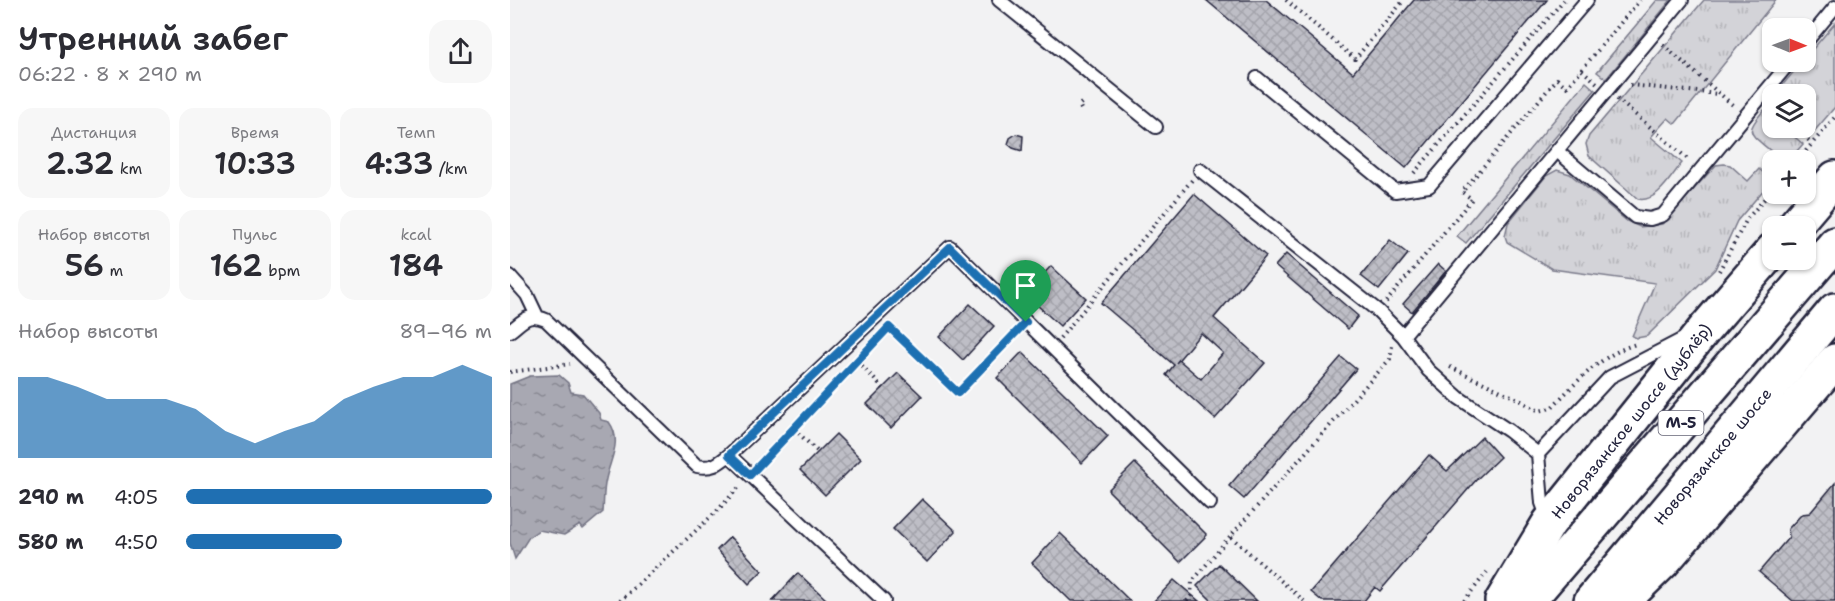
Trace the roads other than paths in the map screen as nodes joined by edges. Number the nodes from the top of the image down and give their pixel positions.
1 (999, 0) edge
2 (1587, 0) edge
3 (1682, 0) edge
4 (1835, 7) edge
5 (1816, 30) edge
6 (1782, 72) edge
7 (1257, 78) dead end
8 (1156, 128) dead end
9 (1557, 150) junction
10 (1200, 170) road end
11 (1835, 178) edge
12 (1803, 216) edge
13 (1835, 244) edge
14 (1762, 263) edge
15 (510, 276) edge
16 (1835, 310) edge
17 (537, 316) junction
18 (1704, 330) junction
19 (510, 331) edge
20 (1402, 336) junction
21 (1835, 361) edge
22 (1538, 454) junction
23 (729, 455) junction
24 (1210, 503) dead end
25 (1549, 523) junction
26 (884, 601) edge
27 (1502, 601) edge
28 (1528, 601) edge
29 (1591, 601) edge
30 (1623, 601) edge

1 - 8 lane
2 - 7 lane
3 - 9 lane
4 - 5 lane
6 - 9 lane
9 - 20 lane
10 - 20 lane
11 - 12 main road
13 - 28 main road, М-5
14 - 18 main road, Новорязанское шоссе (дублёр)
15 - 17 lane
16 - 29 main road, Новорязанское шоссе / М-5
17 - 19 lane
17 - 23 lane
18 - 22 lane
18 - 25 main road, Новорязанское шоссе (дублёр)
20 - 22 lane
21 - 30 main road
22 - 25 lane
23 - 24 lane
23 - 26 lane
25 - 27 main road, Новорязанское шоссе (дублёр)

